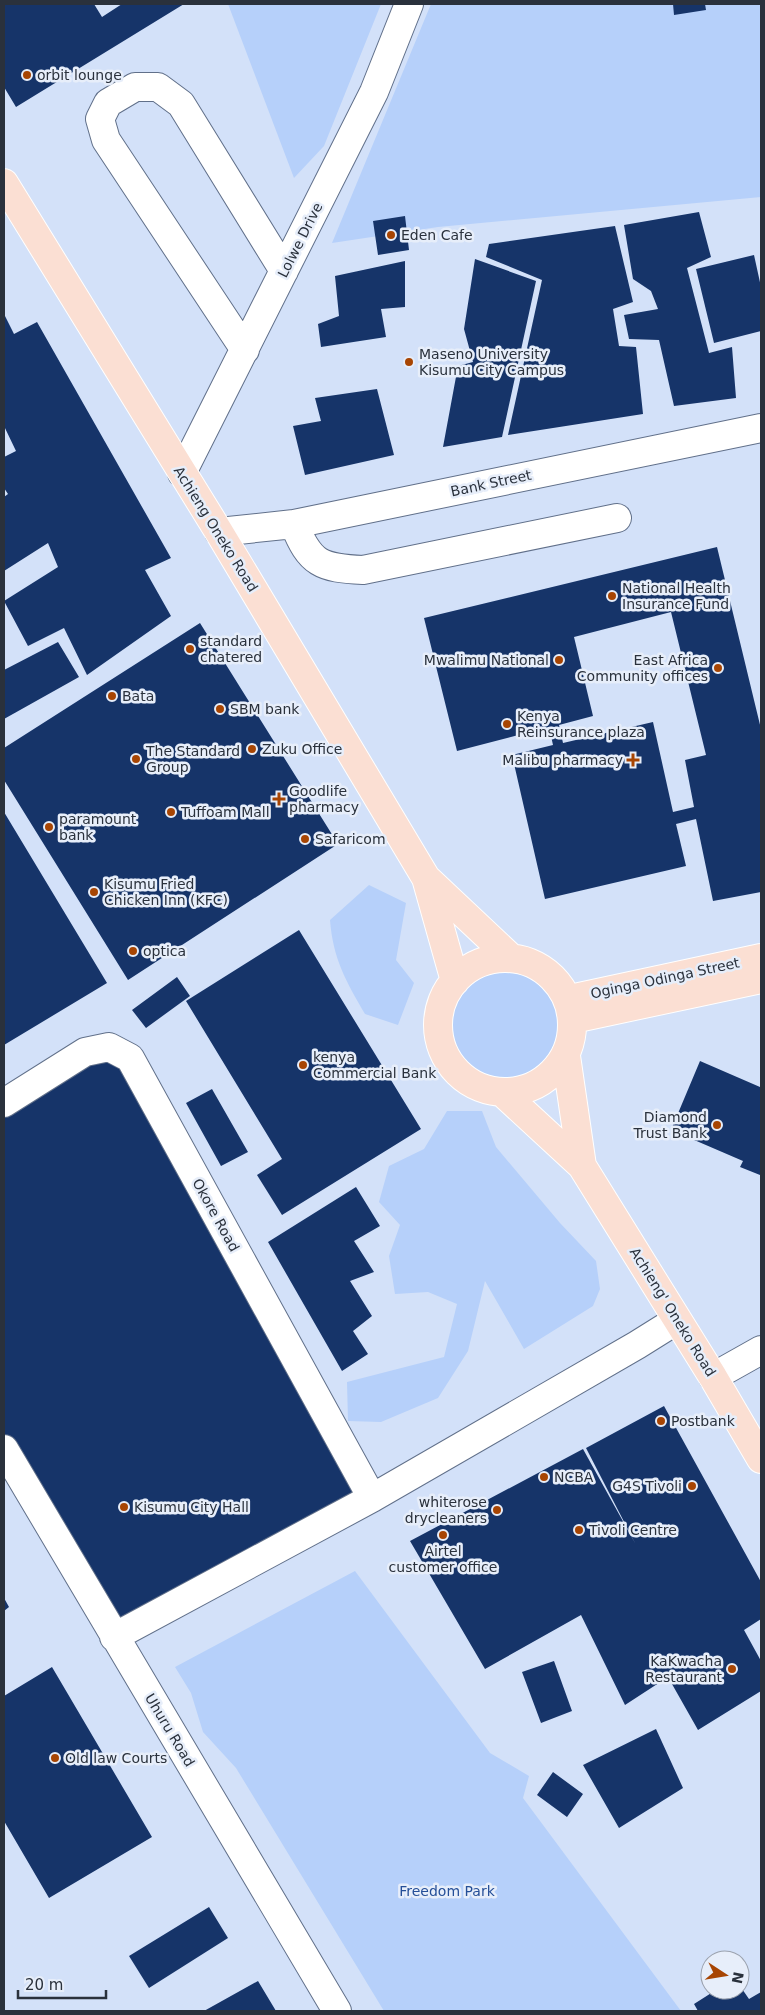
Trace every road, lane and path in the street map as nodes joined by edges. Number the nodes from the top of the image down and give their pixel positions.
1 (409, 4) edge
2 (4, 183) edge
3 (10, 210) edge
4 (284, 271) junction
5 (245, 350) junction
6 (761, 428) edge
7 (182, 473) junction
8 (617, 518) dead end
9 (294, 524) junction
10 (219, 532) junction
11 (426, 878) junction
12 (511, 958) junction
13 (761, 958) edge
14 (761, 979) edge
15 (455, 981) junction
16 (571, 1009) junction
17 (566, 1056) junction
18 (504, 1094) junction
19 (4, 1103) edge
20 (582, 1166) junction
21 (677, 1320) junction
22 (761, 1350) edge
23 (713, 1377) junction
24 (4, 1449) edge
25 (761, 1459) edge
26 (372, 1498) junction
27 (114, 1637) junction
28 (337, 2011) edge

1 - 4 street, Lolwe Drive
2 - 3 main road, Achieng Oneko Road
3 - 7 main road, Achieng Oneko Road
4 - 5 street, Lolwe Drive
4 - 5 street
5 - 7 street, Lolwe Drive
6 - 9 street, Bank Street
7 - 10 main road, Achieng Oneko Road
8 - 9 street
9 - 10 street, Bank Street
10 - 11 main road, Achieng Oneko Road
11 - 12 main road, Achieng Oneko Road
11 - 15 main road, Achieng Oneko Road
12 - 15 main road
12 - 16 main road
13 - 16 main road, Oginga Odinga Street
14 - 16 main road, Oginga Odinga Street
15 - 18 main road
16 - 17 main road
17 - 18 main road
17 - 20 main road, Achieng' Oneko Road
18 - 20 main road, Achieng' Oneko Road
19 - 26 street, Okore Road
20 - 21 main road, Achieng' Oneko Road
21 - 23 main road, Achieng' Oneko Road
21 - 26 street
22 - 23 street
23 - 25 main road, Achieng' Oneko Road
24 - 27 street, Uhuru Road
26 - 27 street
27 - 28 street, Uhuru Road

